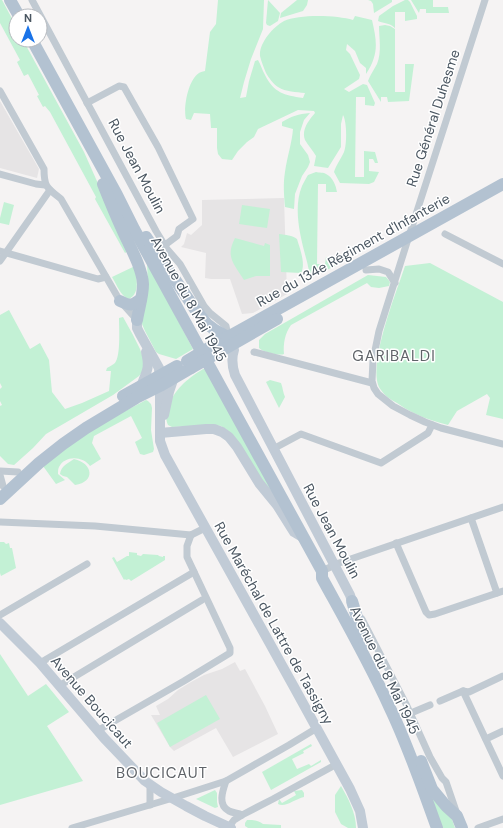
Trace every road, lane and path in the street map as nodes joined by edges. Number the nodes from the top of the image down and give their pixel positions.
1 (32, 0) edge
2 (485, 0) edge
3 (36, 48) edge
4 (0, 91) edge
5 (87, 103) junction
6 (83, 133) junction
7 (0, 174) edge
8 (503, 184) edge
9 (48, 188) junction
10 (503, 192) edge
11 (116, 195) junction
12 (415, 216) junction
13 (432, 224) junction
14 (445, 234) dead end
15 (407, 241) junction
16 (165, 245) junction
17 (3, 252) edge
18 (0, 261) edge
19 (503, 264) edge
20 (366, 270) junction
21 (106, 277) junction
22 (395, 283) junction
23 (141, 299) junction
24 (120, 301) junction
25 (137, 320) junction
26 (144, 342) junction
27 (226, 344) junction
28 (254, 352) dead end
29 (189, 364) junction
30 (174, 377) junction
31 (160, 381) junction
32 (372, 383) junction
33 (141, 386) junction
34 (432, 425) junction
35 (160, 433) junction
36 (503, 444) edge
37 (273, 449) junction
38 (0, 471) edge
39 (18, 472) junction
40 (1, 483) edge
41 (0, 500) edge
42 (503, 507) edge
43 (471, 518) junction
44 (0, 522) edge
45 (205, 528) junction
46 (191, 535) junction
47 (304, 538) junction
48 (396, 544) junction
49 (87, 564) dead end
50 (334, 565) junction
51 (322, 571) junction
52 (194, 572) junction
53 (500, 592) edge
54 (202, 600) dead end
55 (352, 601) junction
56 (0, 615) edge
57 (0, 623) edge
58 (366, 644) junction
59 (40, 663) junction
60 (503, 676) edge
61 (59, 686) junction
62 (463, 691) junction
63 (440, 701) dead end
64 (430, 705) dead end
65 (411, 713) junction
66 (316, 728) junction
67 (97, 731) junction
68 (503, 731) edge
69 (486, 739) junction
70 (337, 764) junction
71 (503, 776) edge
72 (226, 781) junction
73 (150, 785) junction
74 (170, 799) junction
75 (150, 805) junction
76 (242, 815) junction
77 (458, 816) junction
78 (503, 819) edge
79 (72, 828) edge
80 (229, 828) edge
81 (363, 828) edge
82 (437, 828) edge
83 (462, 828) edge
84 (478, 828) edge

1 - 5 street, Rue Jean Moulin
2 - 12 street, Rue Général Duhesme
3 - 6 main road, Avenue du 8 Mai 1945
4 - 9 street
5 - 16 street, Rue Jean Moulin
5 - 16 street
6 - 11 main road, Avenue du 8 Mai 1945
6 - 23 main road
7 - 9 street
8 - 13 main road, Rue du 134e Régiment d'Infanterie
9 - 17 street
9 - 21 street
10 - 15 main road, Rue du 134e Régiment d'Infanterie
11 - 27 main road
11 - 47 main road, Avenue du 8 Mai 1945
12 - 13 street
12 - 15 street, Rue Général Duhesme
13 - 15 main road, Rue du 134e Régiment d'Infanterie
14 - 19 street
15 - 20 main road, Rue du 134e Régiment d'Infanterie
15 - 22 street, Rue Général Duhesme
15 - 27 main road, Rue du 134e Régiment d'Infanterie
16 - 27 street, Rue Jean Moulin
17 - 18 street
17 - 21 street
20 - 22 street
20 - 27 main road, Rue du 134e Régiment d'Infanterie
21 - 24 street
22 - 32 street, Rue Général Duhesme
23 - 24 main road
23 - 25 main road
24 - 25 street
25 - 26 street
26 - 31 street
26 - 33 street
27 - 29 main road, bridge
27 - 37 street, Rue Jean Moulin
28 - 32 street
29 - 30 main road
29 - 31 main road
30 - 31 main road
30 - 35 street
31 - 33 main road
31 - 35 street
31 - 41 main road
32 - 34 street
33 - 39 main road
34 - 36 street
34 - 37 street
35 - 45 street, Rue Maréchal de Lattre de Tassigny
35 - 47 street
37 - 50 street, Rue Jean Moulin
38 - 39 street
39 - 40 main road
42 - 43 street
43 - 48 street
43 - 53 street
44 - 46 street
45 - 46 street
45 - 66 street, Rue Maréchal de Lattre de Tassigny
46 - 52 street
47 - 51 main road, Avenue du 8 Mai 1945
48 - 50 street
48 - 53 street
49 - 56 street
50 - 51 street
50 - 55 street, Rue Jean Moulin
51 - 58 main road, Avenue du 8 Mai 1945
51 - 82 main road, Avenue du 8 Mai 1945
52 - 59 street
52 - 67 street
54 - 61 street
55 - 58 main road
55 - 65 street, Rue Jean Moulin
57 - 59 street, Avenue Boucicaut
58 - 77 main road, Avenue du 8 Mai 1945
59 - 61 street, Avenue Boucicaut
60 - 62 street
61 - 67 street, Avenue Boucicaut
62 - 63 street
62 - 69 street
64 - 65 street
65 - 77 street, Rue Jean Moulin
66 - 70 street, Rue Maréchal de Lattre de Tassigny
66 - 72 street
67 - 73 street, Avenue Boucicaut
68 - 69 street
69 - 71 street
70 - 76 street
70 - 81 street, Rue Maréchal de Lattre de Tassigny
72 - 74 street
72 - 76 street
73 - 74 street, Avenue Boucicaut
73 - 75 street
74 - 75 street
74 - 80 street, Avenue Boucicaut
75 - 79 street
76 - 80 street
77 - 83 main road
78 - 84 street

